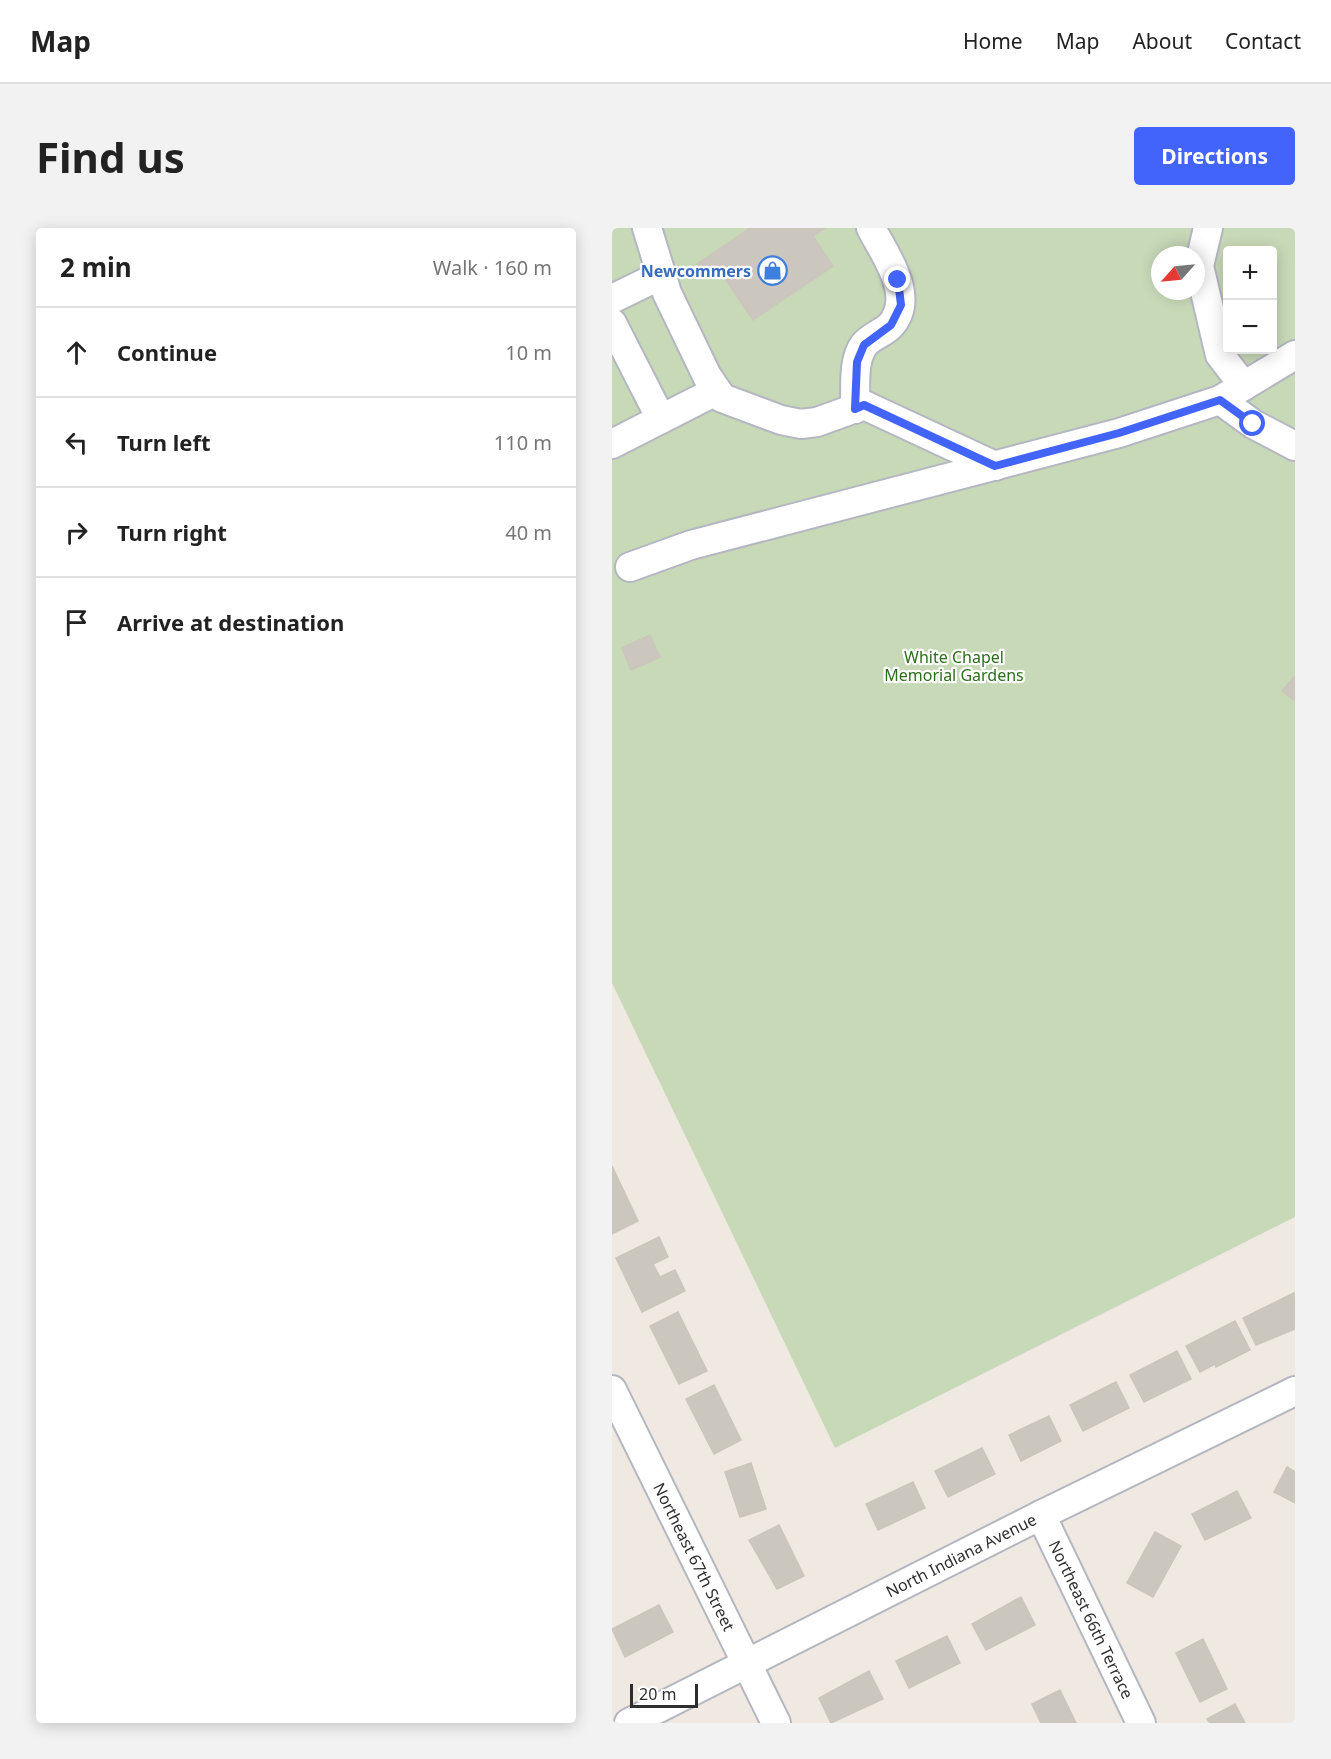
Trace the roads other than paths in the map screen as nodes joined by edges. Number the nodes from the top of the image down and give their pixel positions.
1 (647, 228) edge
2 (871, 228) edge
3 (1208, 228) edge
4 (661, 275) junction
5 (612, 299) edge
6 (612, 323) edge
7 (1295, 355) edge
8 (716, 392) junction
9 (1232, 393) junction
10 (855, 409) junction
11 (661, 419) junction
12 (612, 444) edge
13 (1295, 446) edge
14 (995, 466) junction
15 (630, 567) dead end
16 (612, 1390) edge
17 (1295, 1391) edge
18 (1041, 1515) junction
19 (747, 1665) junction
20 (628, 1723) edge
21 (776, 1723) edge
22 (1141, 1723) edge

1 - 4 street
2 - 10 street
3 - 9 street
4 - 5 street
4 - 8 street
6 - 11 street
7 - 9 street
8 - 10 street
8 - 11 street
9 - 13 street
9 - 14 street
10 - 14 street
11 - 12 street
14 - 15 street
16 - 19 street, Northeast 67th Street
17 - 18 street, North Indiana Avenue
18 - 19 street, North Indiana Avenue
18 - 22 street, Northeast 66th Terrace
19 - 20 street, North Indiana Avenue
19 - 21 street, Northeast 67th Street

